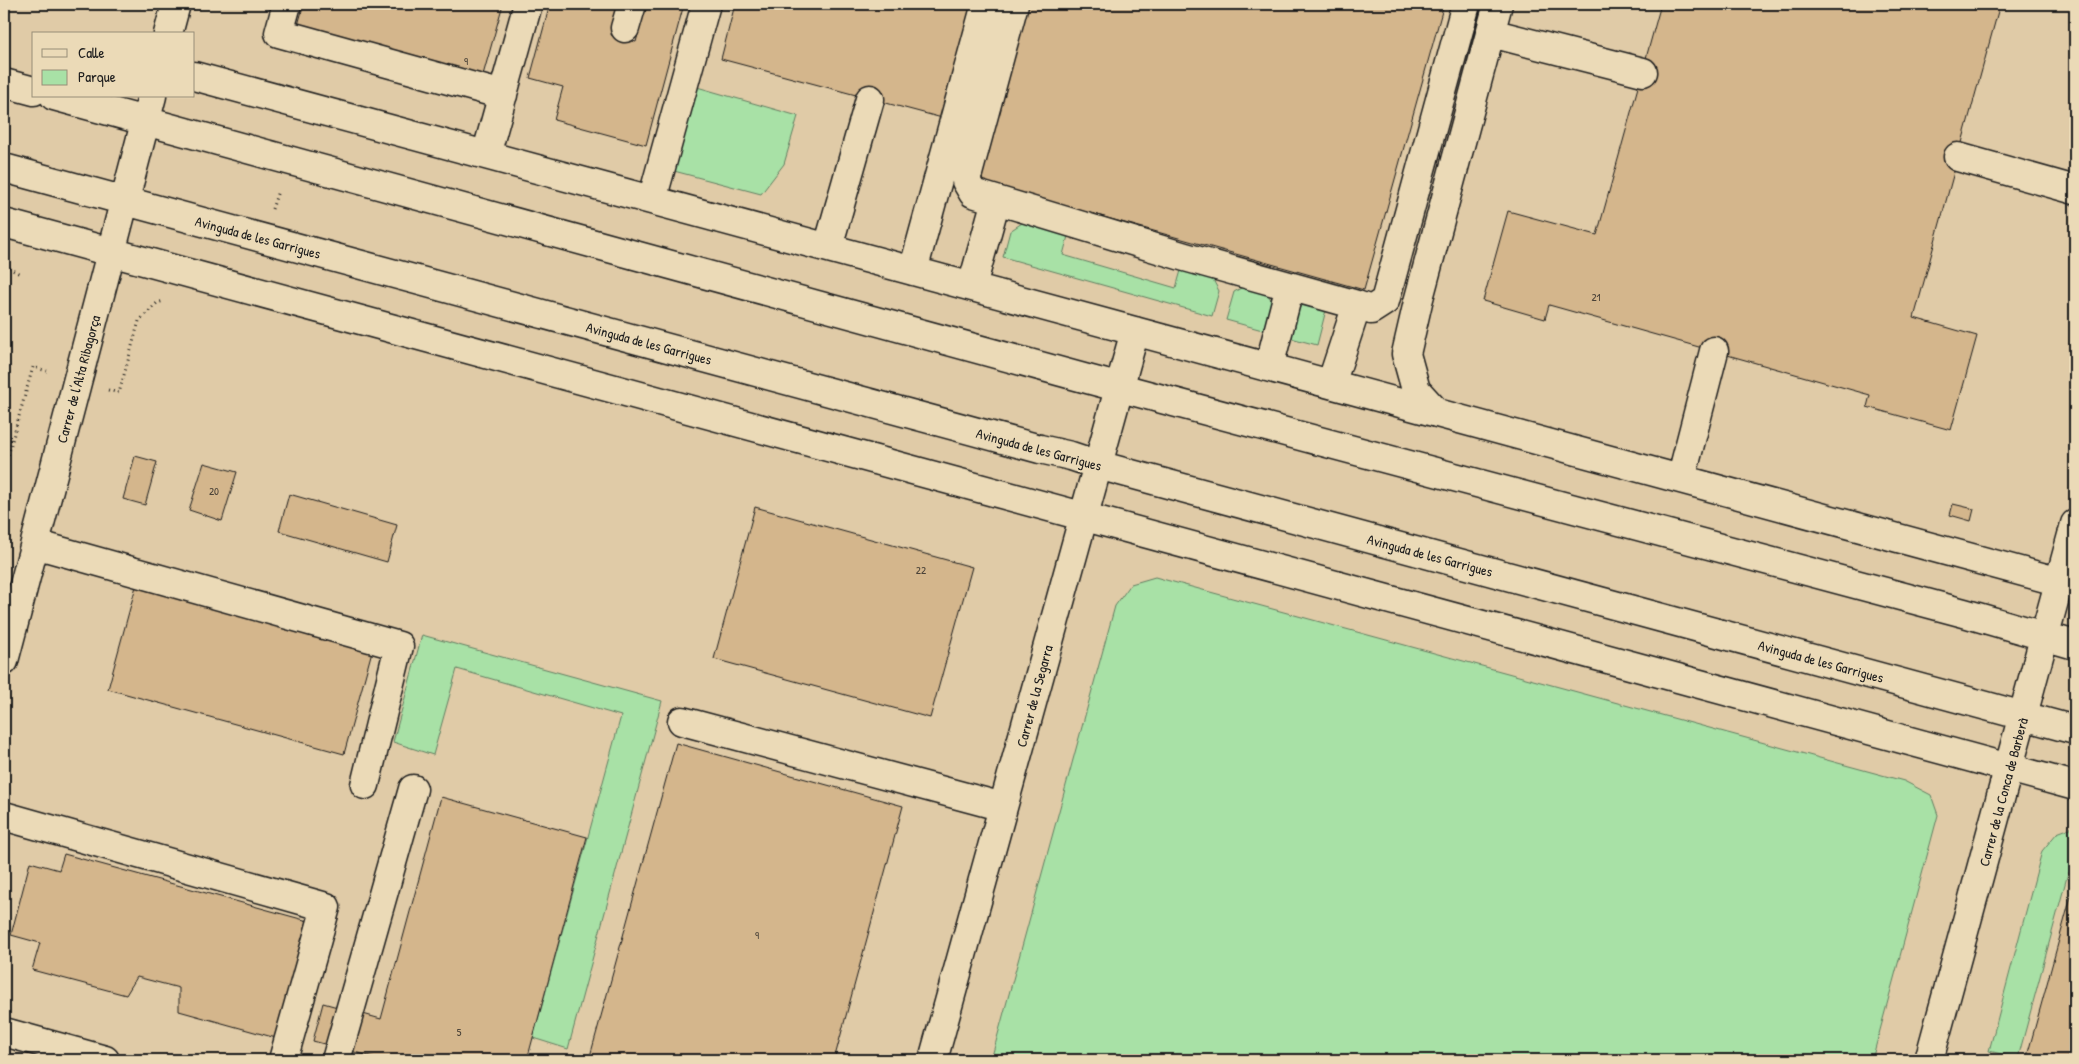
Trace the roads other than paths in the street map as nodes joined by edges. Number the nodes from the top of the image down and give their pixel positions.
1 (176, 4) edge
2 (287, 4) edge
3 (528, 4) edge
4 (706, 4) edge
5 (986, 4) edge
6 (1014, 4) edge
7 (1466, 4) edge
8 (1498, 4) edge
9 (169, 32) edge
10 (1491, 33) junction
11 (1643, 72) dead end
12 (195, 76) edge
13 (4, 83) edge
14 (32, 90) edge
15 (503, 95) junction
16 (69, 98) edge
17 (870, 99) dead end
18 (149, 109) edge
19 (486, 155) junction
20 (1958, 157) dead end
21 (4, 168) edge
22 (2075, 190) edge
23 (652, 200) junction
24 (996, 200) junction
25 (124, 201) junction
26 (4, 223) edge
27 (828, 247) junction
28 (111, 252) junction
29 (913, 271) junction
30 (972, 286) junction
31 (1290, 286) junction
32 (1357, 305) junction
33 (1135, 331) junction
34 (1714, 351) dead end
35 (1269, 367) junction
36 (1331, 384) junction
37 (1120, 386) junction
38 (1437, 413) junction
39 (1098, 465) junction
40 (1681, 479) junction
41 (1084, 517) junction
42 (2075, 524) edge
43 (34, 544) junction
44 (2067, 584) edge
45 (2045, 636) junction
46 (2075, 644) edge
47 (4, 661) edge
48 (2024, 716) junction
49 (682, 721) dead end
50 (2075, 730) edge
51 (2010, 768) junction
52 (365, 785) dead end
53 (2075, 786) edge
54 (413, 789) dead end
55 (1004, 808) junction
56 (4, 816) edge
57 (4, 1032) edge
58 (105, 1060) edge
59 (283, 1060) edge
60 (336, 1060) edge
61 (934, 1060) edge
62 (1929, 1060) edge

1 - 9 street
2 - 15 street
3 - 15 street
4 - 23 street
5 - 29 street
6 - 24 street
7 - 32 street
8 - 10 street
10 - 11 street
10 - 38 street
12 - 19 street
13 - 14 street
15 - 19 street
16 - 18 street
17 - 27 street
18 - 25 street, Carrer de l'Alta Ribagorça
18 - 37 street
19 - 23 street
20 - 22 street
21 - 25 street, Avinguda de les Garrigues
23 - 27 street
24 - 30 street
24 - 31 street
25 - 28 street, Carrer de l'Alta Ribagorça
25 - 39 street, Avinguda de les Garrigues
26 - 28 street
27 - 29 street
28 - 41 street
28 - 43 street, Carrer de l'Alta Ribagorça
29 - 30 street
30 - 33 street
31 - 32 street
31 - 35 street
32 - 36 street
33 - 35 street
33 - 37 street, Carrer de la Segarra
34 - 40 street
35 - 36 street
36 - 38 street
37 - 39 street, Carrer de la Segarra
37 - 45 street
38 - 40 street
39 - 41 street, Carrer de la Segarra
39 - 48 street, Avinguda de les Garrigues
40 - 44 street
41 - 51 street
41 - 55 street, Carrer de la Segarra
42 - 44 street, Carrer de la Conca de Barberà
43 - 47 street, Carrer de l'Alta Ribagorça
43 - 52 street
44 - 45 street, Carrer de la Conca de Barberà
45 - 46 street
45 - 48 street, Carrer de la Conca de Barberà
48 - 50 street, Avinguda de les Garrigues
48 - 51 street, Carrer de la Conca de Barberà
49 - 55 street
51 - 53 street
51 - 62 street, Carrer de la Conca de Barberà
54 - 60 street
55 - 61 street, Carrer de la Segarra
56 - 59 street
57 - 58 street

